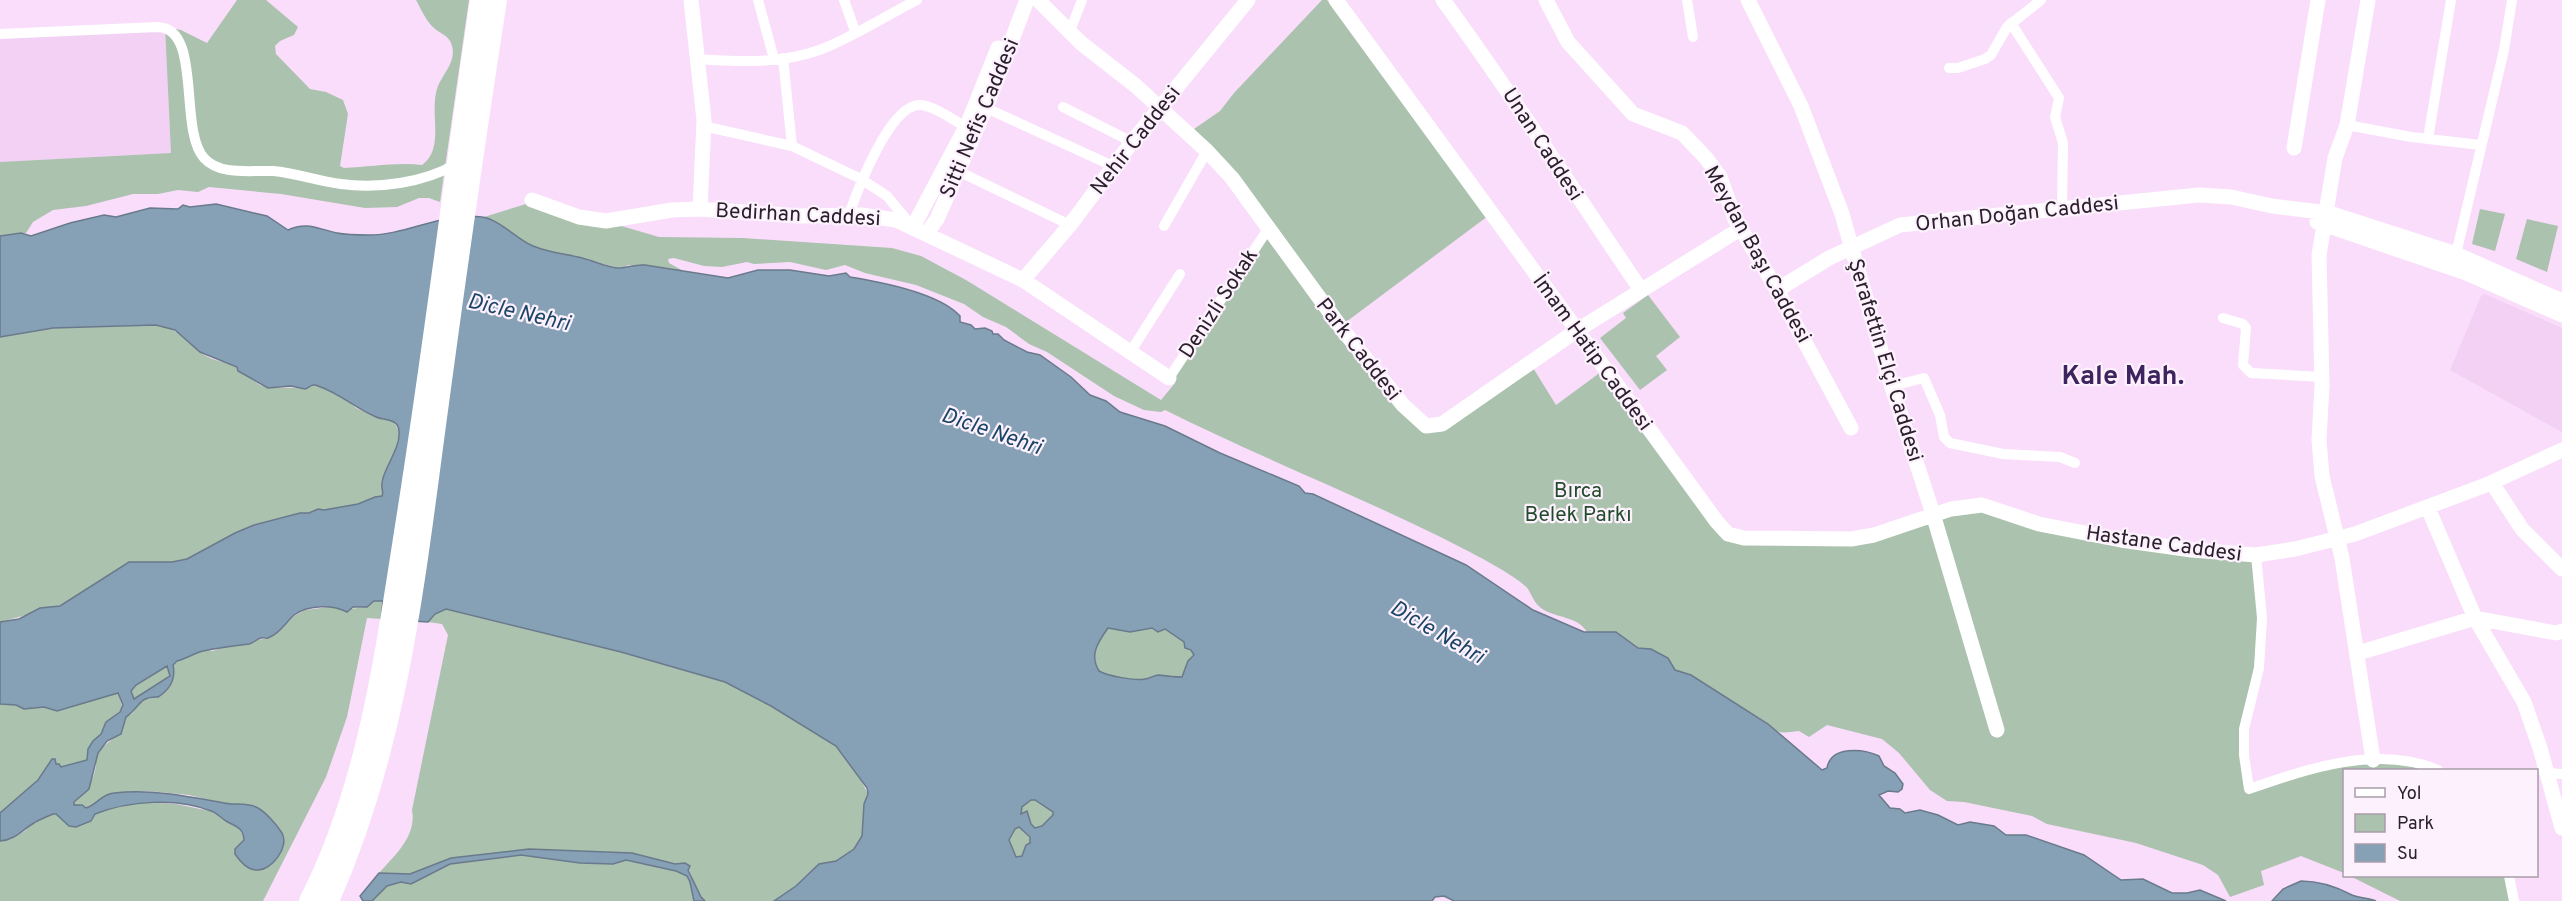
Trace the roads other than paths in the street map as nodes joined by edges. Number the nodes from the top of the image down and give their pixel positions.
1 (480, 0) edge
2 (497, 0) edge
3 (691, 0) edge
4 (844, 0) edge
5 (917, 0) edge
6 (1016, 0) edge
7 (1027, 0) edge
8 (1038, 0) edge
9 (1082, 0) edge
10 (1248, 0) edge
11 (1336, 0) edge
12 (1443, 0) edge
13 (1546, 0) edge
14 (1687, 0) edge
15 (1748, 0) edge
16 (2041, 0) edge
17 (2318, 0) edge
18 (2368, 0) edge
19 (2451, 0) edge
20 (2512, 0) edge
21 (760, 1) edge
22 (2011, 23) junction
23 (855, 31) junction
24 (1070, 32) junction
25 (0, 34) edge
26 (1693, 37) dead end
27 (698, 59) junction
28 (778, 59) junction
29 (1949, 68) dead end
30 (1063, 107) dead end
31 (1159, 107) junction
32 (986, 108) junction
33 (2347, 125) junction
34 (703, 126) junction
35 (966, 127) junction
36 (2428, 139) junction
37 (1132, 142) junction
38 (2481, 145) junction
39 (792, 146) junction
40 (2294, 148) dead end
41 (1207, 151) junction
42 (1113, 166) junction
43 (958, 171) junction
44 (460, 173) junction
45 (861, 179) junction
46 (532, 200) dead end
47 (700, 209) junction
48 (2062, 209) junction
49 (849, 215) junction
50 (2326, 218) junction
51 (1070, 225) junction
52 (1164, 226) dead end
53 (1268, 229) junction
54 (1740, 229) junction
55 (920, 230) junction
56 (1853, 248) junction
57 (2456, 254) junction
58 (2463, 272) junction
59 (1180, 274) dead end
60 (1023, 280) junction
61 (1641, 290) junction
62 (1777, 290) junction
63 (2562, 301) edge
64 (2562, 315) edge
65 (2223, 318) dead end
66 (1576, 331) junction
67 (1129, 354) junction
68 (2322, 377) junction
69 (1169, 378) joint
70 (1892, 386) junction
71 (1851, 428) dead end
72 (2562, 450) edge
73 (2075, 463) dead end
74 (2492, 483) junction
75 (2428, 508) junction
76 (1933, 514) junction
77 (2336, 538) junction
78 (2256, 555) junction
79 (2562, 569) edge
80 (2475, 618) junction
81 (2562, 631) edge
82 (2358, 653) junction
83 (1997, 730) dead end
84 (2373, 760) junction
85 (2431, 769) edge
86 (2554, 774) edge
87 (2562, 828) edge
88 (2509, 877) edge
89 (309, 901) edge
90 (329, 901) edge
91 (2514, 901) edge

1 - 44 highway
2 - 44 highway
3 - 27 street
4 - 23 street
5 - 23 street
6 - 35 street
7 - 32 street, Sitti Nefis Caddesi
8 - 24 street, Park Caddesi
9 - 24 street
10 - 31 street, Nehir Caddesi
11 - 66 street, İmam Hatip Caddesi
12 - 61 street, Unan Caddesi
13 - 54 street, Meydan Başı Caddesi
14 - 26 street
15 - 56 street, Şerafettin Elçi Caddesi
16 - 22 street
17 - 40 street
18 - 33 street
19 - 36 street
20 - 38 street
21 - 28 street
22 - 29 street
22 - 48 street
23 - 28 street
24 - 31 street, Park Caddesi
25 - 44 street
27 - 28 street
27 - 34 street
28 - 39 street
30 - 37 street
31 - 37 street, Nehir Caddesi
31 - 41 street, Park Caddesi
32 - 42 street
32 - 43 street, Sitti Nefis Caddesi
33 - 36 street
33 - 50 street
34 - 39 street
34 - 47 street
35 - 45 street
35 - 55 street
36 - 38 street
37 - 42 street, Nehir Caddesi
38 - 57 street
39 - 45 street
41 - 52 street
41 - 53 street, Park Caddesi
42 - 51 street, Nehir Caddesi
43 - 51 street
43 - 55 street, Sitti Nefis Caddesi
44 - 89 highway
44 - 90 highway
45 - 49 street
45 - 55 street
46 - 47 street, Bedirhan Caddesi
47 - 49 street, Bedirhan Caddesi
48 - 50 street, Orhan Doğan Caddesi
48 - 56 street, Orhan Doğan Caddesi
49 - 55 street, Bedirhan Caddesi
50 - 57 street, Orhan Doğan Caddesi
50 - 58 street, Orhan Doğan Caddesi
50 - 68 street
51 - 60 street, Nehir Caddesi
53 - 66 street, Park Caddesi
53 - 69 street, Denizli Sokak
54 - 61 street, Park Caddesi
54 - 62 street, Meydan Başı Caddesi
55 - 60 street, Bedirhan Caddesi
56 - 62 street, Orhan Doğan Caddesi
56 - 70 street, Şerafettin Elçi Caddesi
57 - 58 street
57 - 63 street, Orhan Doğan Caddesi
58 - 64 street, Orhan Doğan Caddesi
59 - 67 street
60 - 67 street, Bedirhan Caddesi
61 - 66 street, Park Caddesi
62 - 71 street, Meydan Başı Caddesi
65 - 68 street
66 - 76 street, İmam Hatip Caddesi
67 - 69 street, Bedirhan Caddesi
68 - 77 street
70 - 73 street
70 - 76 street, Şerafettin Elçi Caddesi
72 - 74 street, Hastane Caddesi
74 - 75 street, Hastane Caddesi
74 - 79 street
75 - 77 street, Hastane Caddesi
75 - 80 street
76 - 78 street, Hastane Caddesi
76 - 83 street, Şerafettin Elçi Caddesi
77 - 78 street, Hastane Caddesi
77 - 82 street
78 - 84 street
80 - 81 street
80 - 82 street
80 - 86 street
82 - 84 street
84 - 85 street
86 - 87 street
88 - 91 street

